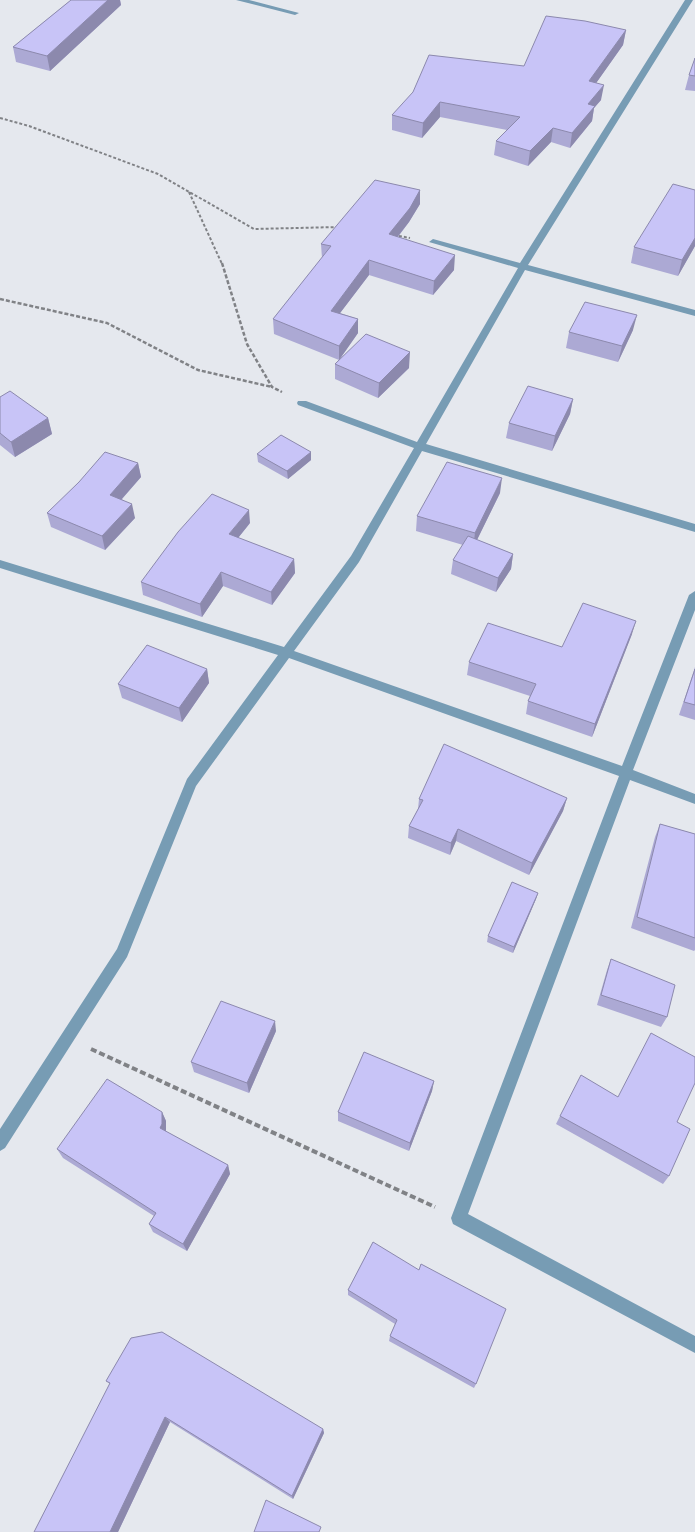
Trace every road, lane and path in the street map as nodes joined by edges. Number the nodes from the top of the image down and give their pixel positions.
1 (240, 0) edge
2 (689, 0) edge
3 (295, 13) dead end
4 (0, 118) edge
5 (188, 192) junction
6 (340, 226) edge
7 (387, 234) edge
8 (433, 242) joint
9 (523, 266) junction
10 (0, 299) edge
11 (695, 313) edge
12 (272, 387) junction
13 (302, 403) joint
14 (419, 446) junction
15 (695, 528) edge
16 (0, 564) edge
17 (695, 595) edge
18 (287, 653) junction
19 (626, 773) junction
20 (695, 799) edge
21 (67, 1038) junction
22 (0, 1143) edge
23 (458, 1218) junction
24 (695, 1345) edge

1 - 3 street
2 - 9 street
4 - 5 path
5 - 6 path
5 - 12 path
7 - 8 path
8 - 9 street
9 - 11 street
9 - 14 street
10 - 12 path
12 - 13 path
13 - 14 street
14 - 15 street
14 - 18 street
16 - 18 street
17 - 19 street
18 - 19 street
18 - 21 street
19 - 20 street
19 - 23 street
21 - 22 street
21 - 23 path
23 - 24 street

